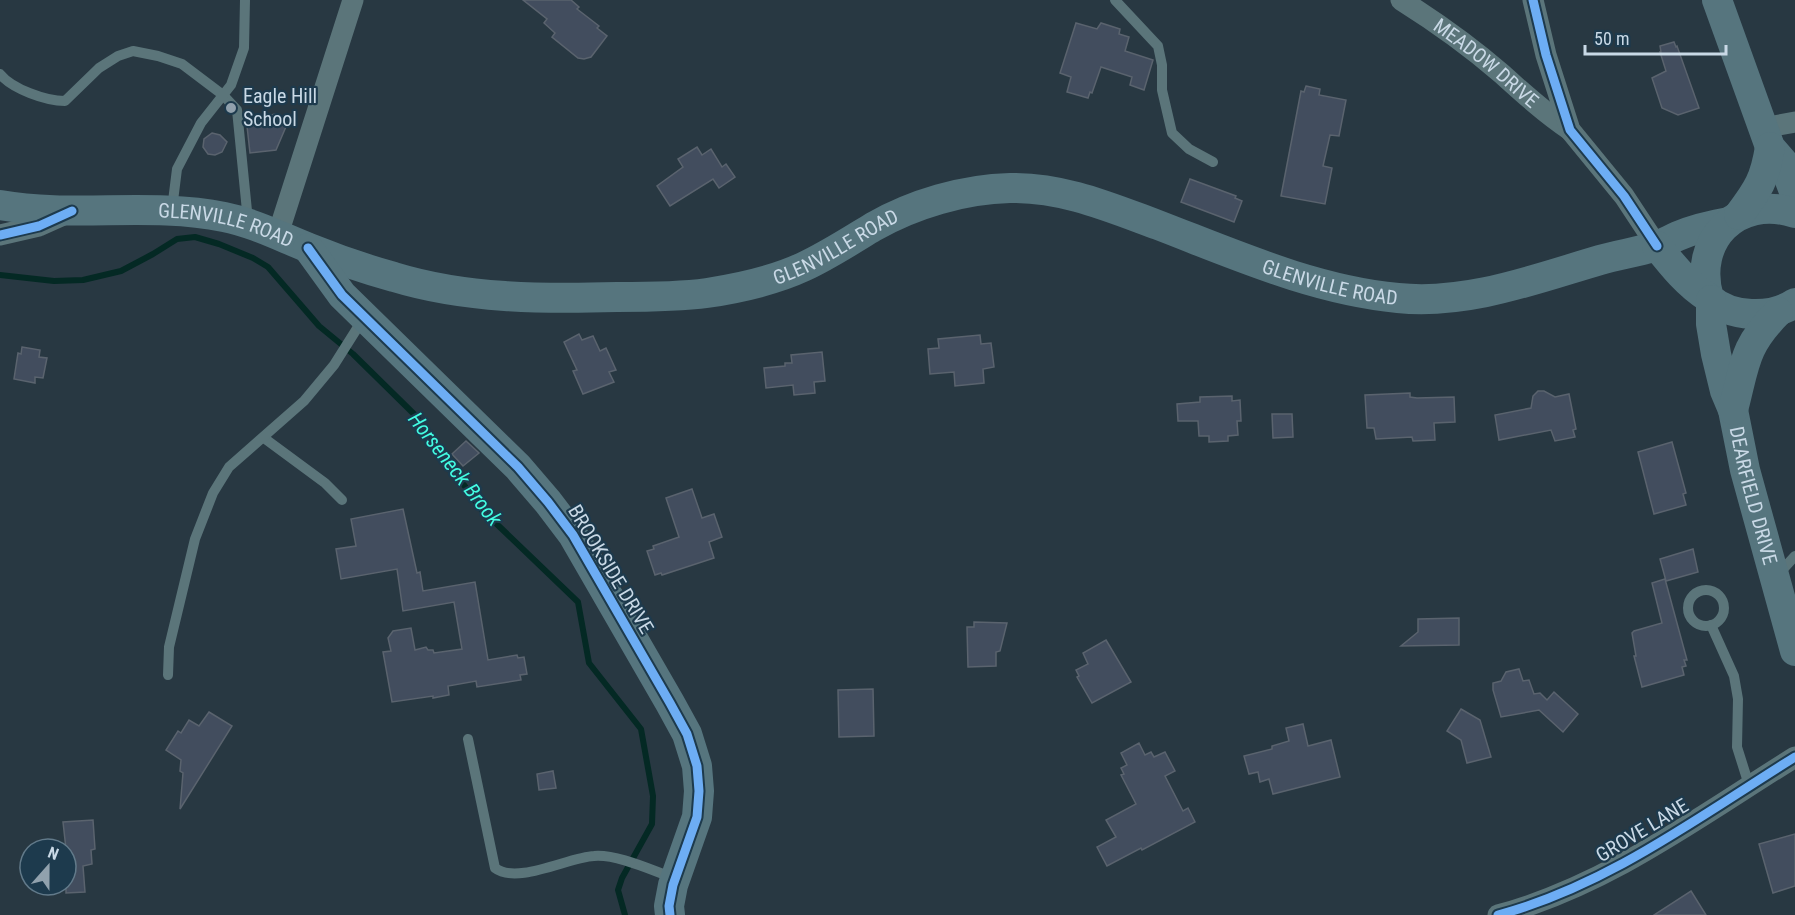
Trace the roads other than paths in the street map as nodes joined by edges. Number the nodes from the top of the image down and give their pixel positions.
1 (245, 0) edge
2 (353, 0) edge
3 (1115, 0) edge
4 (1401, 0) edge
5 (1533, 0) edge
6 (1717, 0) edge
7 (0, 74) edge
8 (223, 95) junction
9 (1795, 122) edge
10 (1570, 130) junction
11 (1766, 137) junction
12 (1213, 162) dead end
13 (1795, 194) edge
14 (0, 205) edge
15 (172, 210) junction
16 (72, 211) junction
17 (1795, 213) edge
18 (1734, 219) junction
19 (249, 224) junction
20 (278, 234) junction
21 (0, 235) edge
22 (1657, 246) junction
23 (308, 248) junction
24 (1710, 299) junction
25 (1786, 308) edge
26 (358, 327) junction
27 (1733, 410) junction
28 (264, 438) junction
29 (342, 500) dead end
30 (1784, 564) edge
31 (1711, 625) dead end
32 (1795, 651) edge
33 (168, 675) dead end
34 (468, 739) dead end
35 (1795, 757) edge
36 (1749, 785) junction
37 (676, 879) junction
38 (670, 915) edge
39 (1498, 915) edge

1 - 8 lane
2 - 20 street
3 - 12 lane
4 - 10 street, MEADOW DRIVE
5 - 10 street
6 - 11 main road
7 - 8 lane
8 - 15 lane
8 - 19 lane
9 - 11 street
10 - 22 street
11 - 13 main road
11 - 18 main road, DEARFIELD DRIVE
14 - 16 main road, GLENVILLE ROAD
15 - 16 main road, GLENVILLE ROAD
15 - 19 main road, GLENVILLE ROAD
16 - 21 street
17 - 18 main road, GLENVILLE ROAD
18 - 22 main road, GLENVILLE ROAD
18 - 24 main road, DEARFIELD DRIVE
19 - 20 main road, GLENVILLE ROAD
20 - 23 main road, GLENVILLE ROAD
22 - 23 main road, GLENVILLE ROAD
22 - 24 main road
23 - 26 main road, BROOKSIDE DRIVE
24 - 25 main road
24 - 27 main road, DEARFIELD DRIVE
25 - 27 main road, DEARFIELD DRIVE
26 - 28 lane
26 - 37 main road, BROOKSIDE DRIVE
27 - 30 main road, DEARFIELD DRIVE
28 - 29 lane
28 - 33 lane
30 - 32 main road, DEARFIELD DRIVE
31 - 36 lane
34 - 37 lane
35 - 36 street, GROVE LANE
36 - 39 street, GROVE LANE
37 - 38 main road, BROOKSIDE DRIVE

